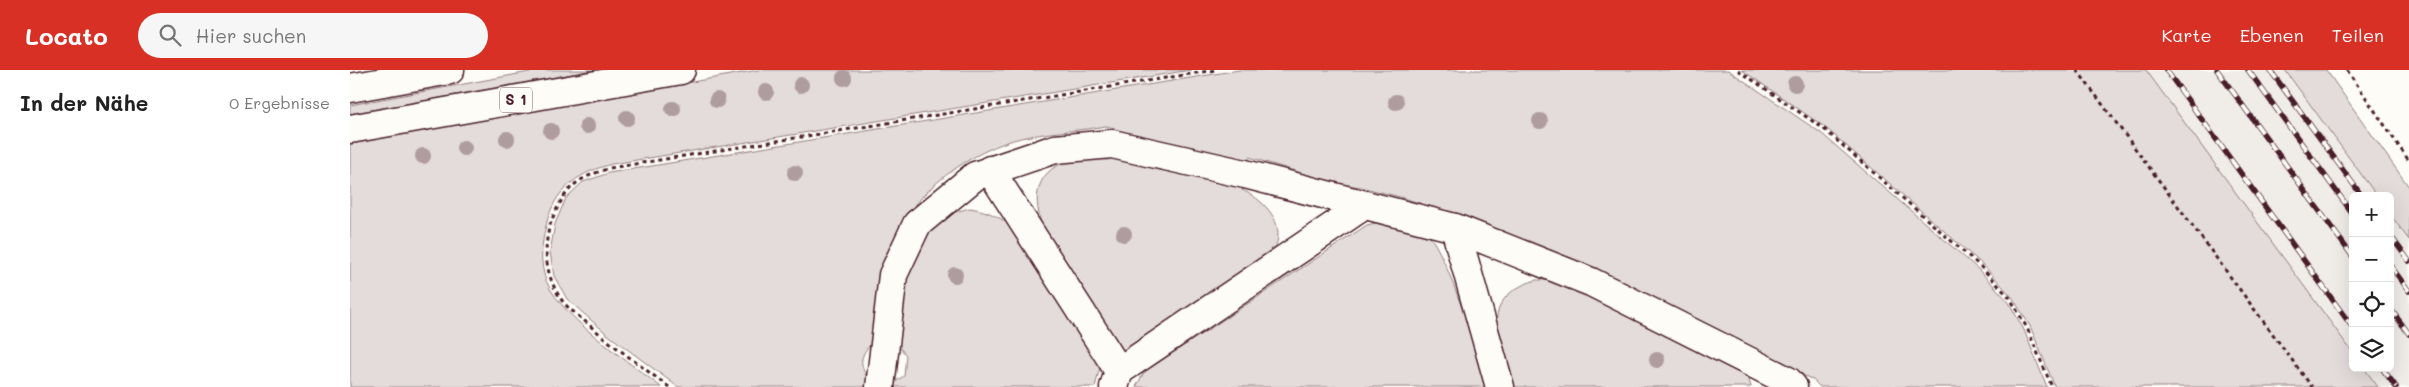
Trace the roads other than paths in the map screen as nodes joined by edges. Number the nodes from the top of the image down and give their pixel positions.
1 (450, 70) edge
2 (681, 70) edge
3 (350, 88) edge
4 (350, 130) edge
5 (990, 170) junction
6 (1363, 206) junction
7 (1456, 228) junction
8 (1117, 379) edge
9 (880, 387) edge
10 (1500, 387) edge
11 (1793, 387) edge

1 - 3 main road
2 - 4 main road, S 1
5 - 6 main road
5 - 8 main road
5 - 9 main road
6 - 7 main road
6 - 8 main road
7 - 10 main road
7 - 11 main road

